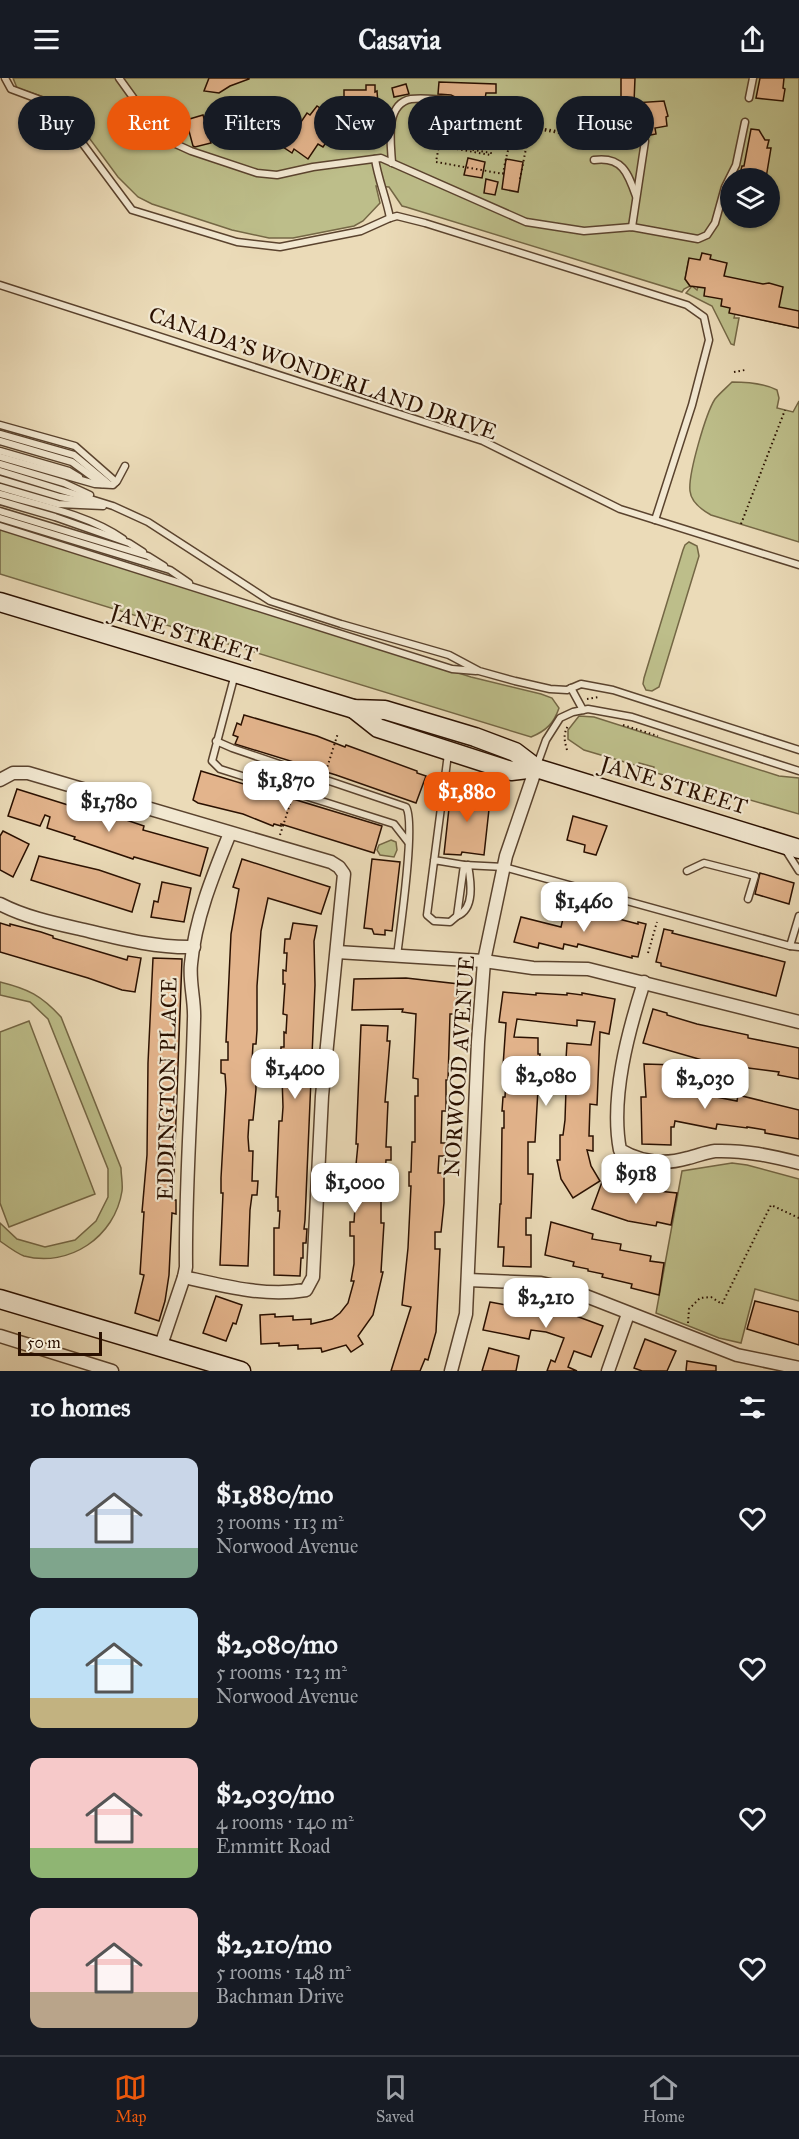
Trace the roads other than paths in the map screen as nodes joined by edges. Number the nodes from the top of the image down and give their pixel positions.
1 (5, 78) edge
2 (119, 78) edge
3 (753, 78) edge
4 (749, 98) dead end
5 (408, 100) edge
6 (745, 122) dead end
7 (644, 150) edge
8 (375, 159) junction
9 (594, 160) dead end
10 (392, 162) junction
11 (636, 197) junction
12 (390, 218) junction
13 (632, 226) junction
14 (0, 285) edge
15 (0, 425) edge
16 (0, 434) edge
17 (0, 441) edge
18 (0, 451) edge
19 (0, 457) edge
20 (0, 464) edge
21 (125, 466) dead end
22 (0, 471) edge
23 (0, 479) edge
24 (86, 482) junction
25 (113, 483) junction
26 (102, 484) junction
27 (0, 487) edge
28 (0, 494) edge
29 (0, 501) edge
30 (113, 506) junction
31 (0, 511) edge
32 (0, 518) edge
33 (655, 520) junction
34 (0, 526) edge
35 (129, 543) junction
36 (148, 556) junction
37 (799, 565) edge
38 (170, 570) junction
39 (195, 588) junction
40 (0, 602) edge
41 (479, 671) junction
42 (235, 673) junction
43 (571, 688) junction
44 (354, 709) junction
45 (583, 710) junction
46 (216, 741) junction
47 (448, 750) junction
48 (799, 750) edge
49 (536, 768) junction
50 (799, 771) edge
51 (0, 780) edge
52 (230, 833) junction
53 (408, 842) junction
54 (781, 843) junction
55 (799, 849) edge
56 (434, 860) junction
57 (466, 865) junction
58 (504, 867) junction
59 (687, 871) dead end
60 (799, 871) edge
61 (748, 899) dead end
62 (0, 904) edge
63 (799, 916) edge
64 (790, 946) junction
65 (194, 947) junction
66 (799, 947) edge
67 (337, 952) junction
68 (397, 956) junction
69 (484, 961) junction
70 (644, 982) junction
71 (799, 1022) edge
72 (799, 1163) edge
73 (184, 1277) junction
74 (468, 1280) junction
75 (0, 1299) edge
76 (628, 1314) junction
77 (0, 1336) edge
78 (160, 1348) junction
79 (799, 1368) edge
80 (112, 1371) edge
81 (241, 1371) edge
82 (451, 1371) edge
83 (608, 1371) edge

1 - 12 lane
2 - 8 lane
3 - 4 lane
5 - 10 lane
6 - 13 lane
7 - 11 lane
8 - 10 lane
8 - 12 lane
9 - 11 lane
10 - 13 lane
11 - 13 lane
12 - 33 lane
14 - 33 lane, CANADA'S WONDERLAND DRIVE
15 - 25 lane
16 - 25 lane
17 - 26 lane
18 - 24 lane
19 - 24 lane
20 - 30 lane
21 - 25 lane
22 - 30 lane
23 - 30 lane
24 - 26 lane
25 - 26 lane
27 - 30 lane
28 - 35 lane
29 - 35 lane
30 - 41 lane
31 - 36 lane
32 - 38 lane
33 - 37 lane, CANADA'S WONDERLAND DRIVE
34 - 39 lane
35 - 36 lane
36 - 38 lane
38 - 39 lane
39 - 41 lane
40 - 42 main road, JANE STREET
41 - 43 lane
42 - 44 main road, JANE STREET
42 - 46 lane
43 - 45 lane
43 - 48 lane
44 - 47 main road, JANE STREET
44 - 49 main road, JANE STREET
45 - 49 lane
45 - 50 lane
46 - 53 lane
46 - 53 lane
47 - 49 main road, JANE STREET
47 - 56 lane
49 - 54 main road, JANE STREET
49 - 58 street, NORWOOD AVENUE
51 - 52 street
52 - 65 street, EDDINGTON PLACE
52 - 67 street
53 - 68 lane
54 - 55 main road, JANE STREET
54 - 60 lane
56 - 57 lane
56 - 57 lane
57 - 58 lane
58 - 64 lane
58 - 69 street, NORWOOD AVENUE
59 - 61 lane
62 - 65 street
63 - 64 lane
64 - 66 lane
65 - 73 street, EDDINGTON PLACE
67 - 68 street
67 - 73 street
68 - 69 street
69 - 70 street
69 - 74 street, NORWOOD AVENUE
70 - 71 street
70 - 72 street
73 - 78 street, EDDINGTON PLACE
74 - 76 street
74 - 82 street, NORWOOD AVENUE
75 - 78 main road
76 - 79 street
76 - 83 street
77 - 80 street
78 - 81 main road

